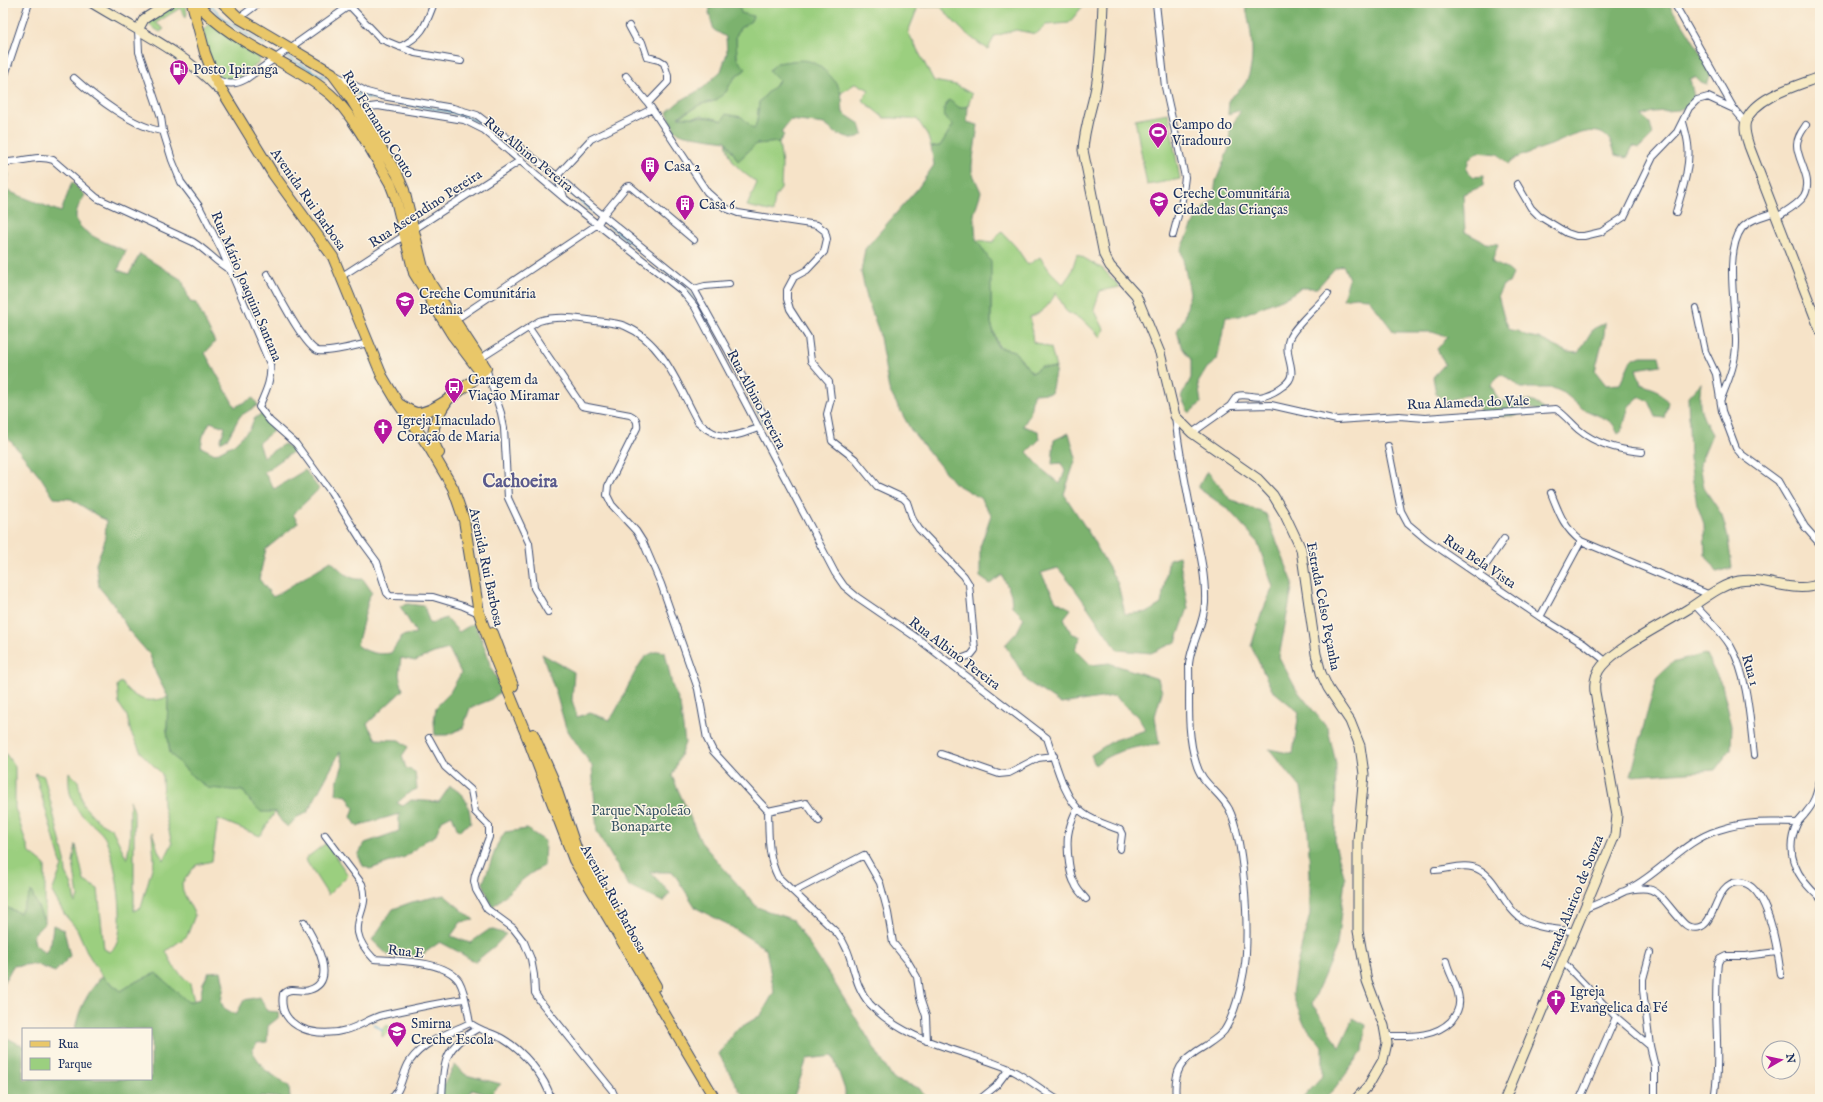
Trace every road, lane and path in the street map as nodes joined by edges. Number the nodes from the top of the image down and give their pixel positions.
1 (29, 3) edge
2 (92, 3) edge
3 (169, 3) edge
4 (223, 3) edge
5 (259, 3) edge
6 (434, 3) edge
7 (1103, 3) edge
8 (1156, 3) edge
9 (1674, 3) edge
10 (196, 4) edge
11 (348, 5) edge
12 (239, 18) junction
13 (216, 21) junction
14 (629, 26) dead end
15 (138, 30) junction
16 (263, 32) junction
17 (200, 35) junction
18 (400, 47) junction
19 (291, 48) junction
20 (275, 58) junction
21 (461, 61) dead end
22 (332, 73) junction
23 (213, 74) junction
24 (626, 76) dead end
25 (1820, 76) edge
26 (74, 78) dead end
27 (3, 81) edge
28 (227, 99) junction
29 (648, 103) junction
30 (652, 109) junction
31 (1734, 109) junction
32 (360, 115) junction
33 (1683, 122) junction
34 (1746, 122) junction
35 (1806, 125) dead end
36 (163, 131) junction
37 (521, 160) junction
38 (3, 162) edge
39 (558, 179) junction
40 (1517, 184) dead end
41 (564, 198) junction
42 (1676, 212) dead end
43 (1776, 215) junction
44 (600, 220) junction
45 (409, 232) junction
46 (1173, 236) dead end
47 (694, 240) dead end
48 (230, 270) junction
49 (267, 274) dead end
50 (342, 276) junction
51 (729, 284) dead end
52 (694, 289) junction
53 (1328, 294) dead end
54 (1696, 308) dead end
55 (455, 320) junction
56 (529, 328) junction
57 (1820, 330) edge
58 (368, 343) junction
59 (476, 361) junction
60 (483, 371) junction
61 (447, 400) junction
62 (1720, 402) junction
63 (398, 403) junction
64 (1230, 406) junction
65 (1175, 416) junction
66 (766, 419) dead end
67 (758, 428) junction
68 (1192, 432) junction
69 (1388, 446) dead end
70 (1642, 452) dead end
71 (1551, 494) dead end
72 (1504, 539) dead end
73 (1581, 541) junction
74 (1820, 544) edge
75 (1480, 575) junction
76 (1820, 584) edge
77 (1710, 595) junction
78 (1694, 605) junction
79 (548, 612) dead end
80 (479, 613) junction
81 (1540, 616) junction
82 (1607, 662) junction
83 (950, 663) junction
84 (429, 738) dead end
85 (941, 754) dead end
86 (1754, 755) dead end
87 (1054, 756) junction
88 (1820, 780) edge
89 (1077, 809) junction
90 (768, 811) junction
91 (819, 821) dead end
92 (1798, 823) junction
93 (325, 835) dead end
94 (1120, 849) dead end
95 (1435, 870) dead end
96 (795, 891) junction
97 (1621, 892) junction
98 (1820, 898) edge
99 (1086, 899) dead end
100 (1585, 909) junction
101 (304, 922) dead end
102 (1576, 932) junction
103 (1777, 952) junction
104 (1650, 953) dead end
105 (1446, 961) dead end
106 (1563, 962) junction
107 (1781, 975) dead end
108 (464, 999) junction
109 (1616, 1017) junction
110 (470, 1023) junction
111 (477, 1029) junction
112 (1387, 1036) junction
113 (927, 1041) junction
114 (1650, 1046) junction
115 (1008, 1069) junction
116 (390, 1099) edge
117 (442, 1099) edge
118 (551, 1099) edge
119 (616, 1099) edge
120 (715, 1099) edge
121 (722, 1099) edge
122 (980, 1099) edge
123 (1056, 1099) edge
124 (1176, 1099) edge
125 (1356, 1099) edge
126 (1505, 1099) edge
127 (1580, 1099) edge
128 (1655, 1099) edge
129 (1714, 1099) edge

1 - 27 street
2 - 15 main road, Avenida Rui Barbosa
3 - 15 main road
4 - 12 main road, Rua Fernando Couto
5 - 12 street
6 - 18 street
7 - 65 main road
8 - 46 street
9 - 31 street
10 - 13 main road, Rua Fernando Couto
10 - 17 main road, Avenida Rui Barbosa
11 - 18 street
11 - 19 street
12 - 16 main road, Rua Fernando Couto
13 - 17 main road
13 - 20 main road, Rua Fernando Couto
14 - 29 street
15 - 28 main road, Avenida Rui Barbosa
15 - 36 street, Rua Mário Joaquim Santana
16 - 19 main road, Rua Fernando Couto
16 - 20 main road
17 - 23 main road, Avenida Rui Barbosa
18 - 21 street
19 - 20 street
19 - 22 main road, Rua Fernando Couto
20 - 23 street
20 - 45 main road, Rua Fernando Couto
22 - 32 main road, Rua Fernando Couto
22 - 39 street, Rua Albino Pereira
23 - 28 main road, Avenida Rui Barbosa
24 - 29 street
25 - 34 main road
26 - 36 street
28 - 50 main road, Avenida Rui Barbosa
29 - 30 street
30 - 39 street
30 - 83 street
31 - 33 street
31 - 34 street
32 - 37 street, Rua Albino Pereira
32 - 45 main road, Rua Fernando Couto
33 - 40 street
33 - 42 street
34 - 43 main road
35 - 43 street
36 - 48 street, Rua Mário Joaquim Santana
37 - 41 street, Rua Albino Pereira
37 - 45 street, Rua Ascendino Pereira
38 - 48 street
39 - 41 street
39 - 44 street, Rua Albino Pereira
41 - 44 street, Rua Albino Pereira
43 - 57 main road
43 - 62 street
44 - 47 street
44 - 52 street, Rua Albino Pereira
44 - 55 street
44 - 67 street, Rua Albino Pereira
45 - 50 street, Rua Ascendino Pereira
45 - 55 main road, Rua Fernando Couto
45 - 59 main road, Rua Fernando Couto
48 - 80 street, Rua Mário Joaquim Santana
49 - 58 street
50 - 58 main road, Avenida Rui Barbosa
51 - 52 street
52 - 66 street, Rua Albino Pereira
53 - 64 street
54 - 62 street
55 - 59 main road, Rua Fernando Couto
56 - 59 street
56 - 67 street
56 - 90 street
58 - 63 main road, Avenida Rui Barbosa
59 - 60 main road, Rua Fernando Couto
60 - 61 main road
60 - 79 street
61 - 63 main road
61 - 121 main road, Avenida Rui Barbosa
62 - 74 street
63 - 80 main road, Avenida Rui Barbosa
64 - 68 street
64 - 70 street, Rua Alameda do Vale
65 - 68 main road, Estrada Celso Peçanha
65 - 124 street
67 - 83 street, Rua Albino Pereira
68 - 112 main road, Estrada Celso Peçanha
69 - 75 street, Rua Bela Vista
71 - 73 street
72 - 75 street
73 - 77 street
73 - 81 street
75 - 81 street, Rua Bela Vista
76 - 77 main road, Estrada Alarico de Souza
77 - 78 main road, Estrada Alarico de Souza
78 - 82 main road, Estrada Alarico de Souza
78 - 86 street, Rua 1
80 - 120 main road, Avenida Rui Barbosa
81 - 82 street, Rua Bela Vista
82 - 100 main road, Estrada Alarico de Souza
83 - 87 street, Rua Albino Pereira
84 - 119 street
85 - 87 street
87 - 89 street, Rua Albino Pereira
88 - 92 street
89 - 94 street
89 - 99 street
90 - 91 street
90 - 96 street
92 - 97 street
92 - 98 street
93 - 108 street, Rua E
95 - 102 street
96 - 113 street
96 - 113 street
97 - 100 street
97 - 103 street
100 - 102 main road, Estrada Alarico de Souza
101 - 108 street
102 - 106 main road, Estrada Alarico de Souza
103 - 107 street
103 - 129 street
104 - 114 street
105 - 112 street
106 - 109 street
106 - 126 main road, Estrada Alarico de Souza
108 - 110 street, Rua E
109 - 114 street
109 - 127 street
110 - 111 street
110 - 116 street
111 - 117 street
111 - 118 street
112 - 125 main road, Estrada Celso Peçanha
113 - 115 street
114 - 128 street
115 - 122 street
115 - 123 street

